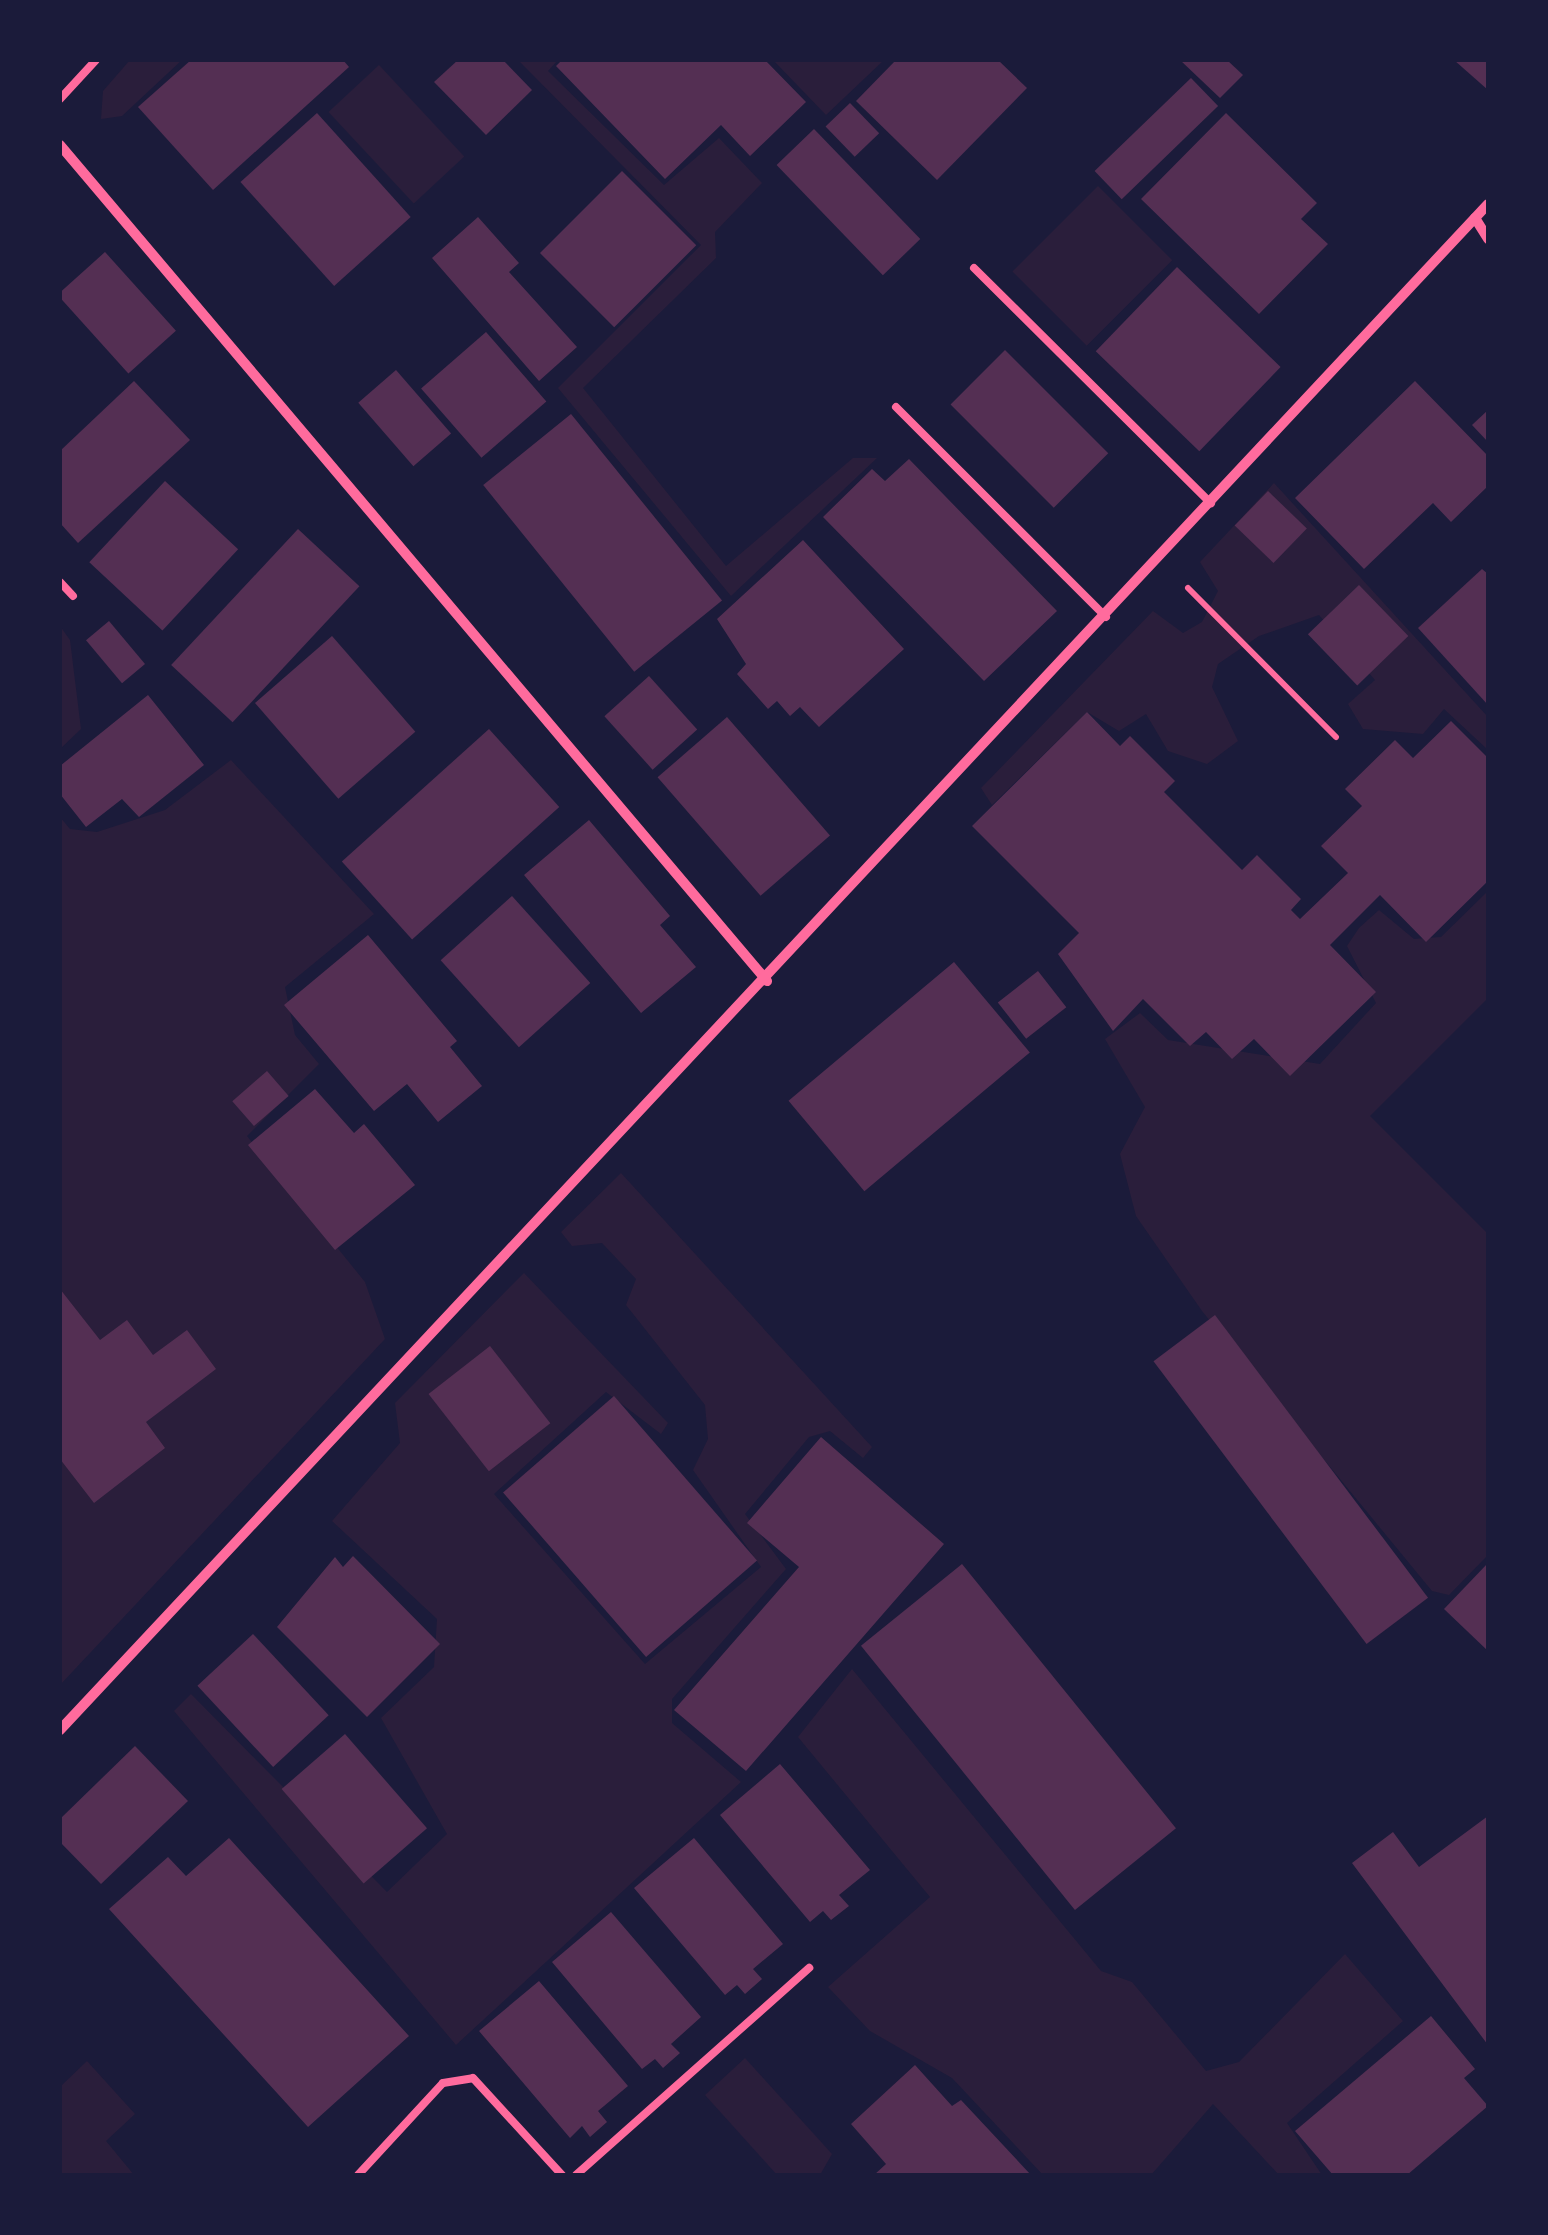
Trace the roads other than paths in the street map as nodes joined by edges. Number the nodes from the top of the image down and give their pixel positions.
1 (96, 60) edge
2 (60, 98) edge
3 (60, 145) edge
4 (1488, 204) edge
5 (1475, 218) junction
6 (1488, 239) edge
7 (974, 268) dead end
8 (896, 407) dead end
9 (1211, 503) junction
10 (60, 582) edge
11 (73, 596) dead end
12 (1106, 616) junction
13 (767, 981) junction
14 (60, 1730) edge
15 (809, 1968) dead end
16 (358, 2175) edge
17 (562, 2175) edge
18 (576, 2175) edge

1 - 2 lane
3 - 13 street
4 - 5 street
5 - 6 street
5 - 9 street
7 - 9 lane
8 - 12 lane
9 - 12 street
10 - 11 lane
12 - 13 street
13 - 14 street
15 - 18 lane
16 - 17 lane

